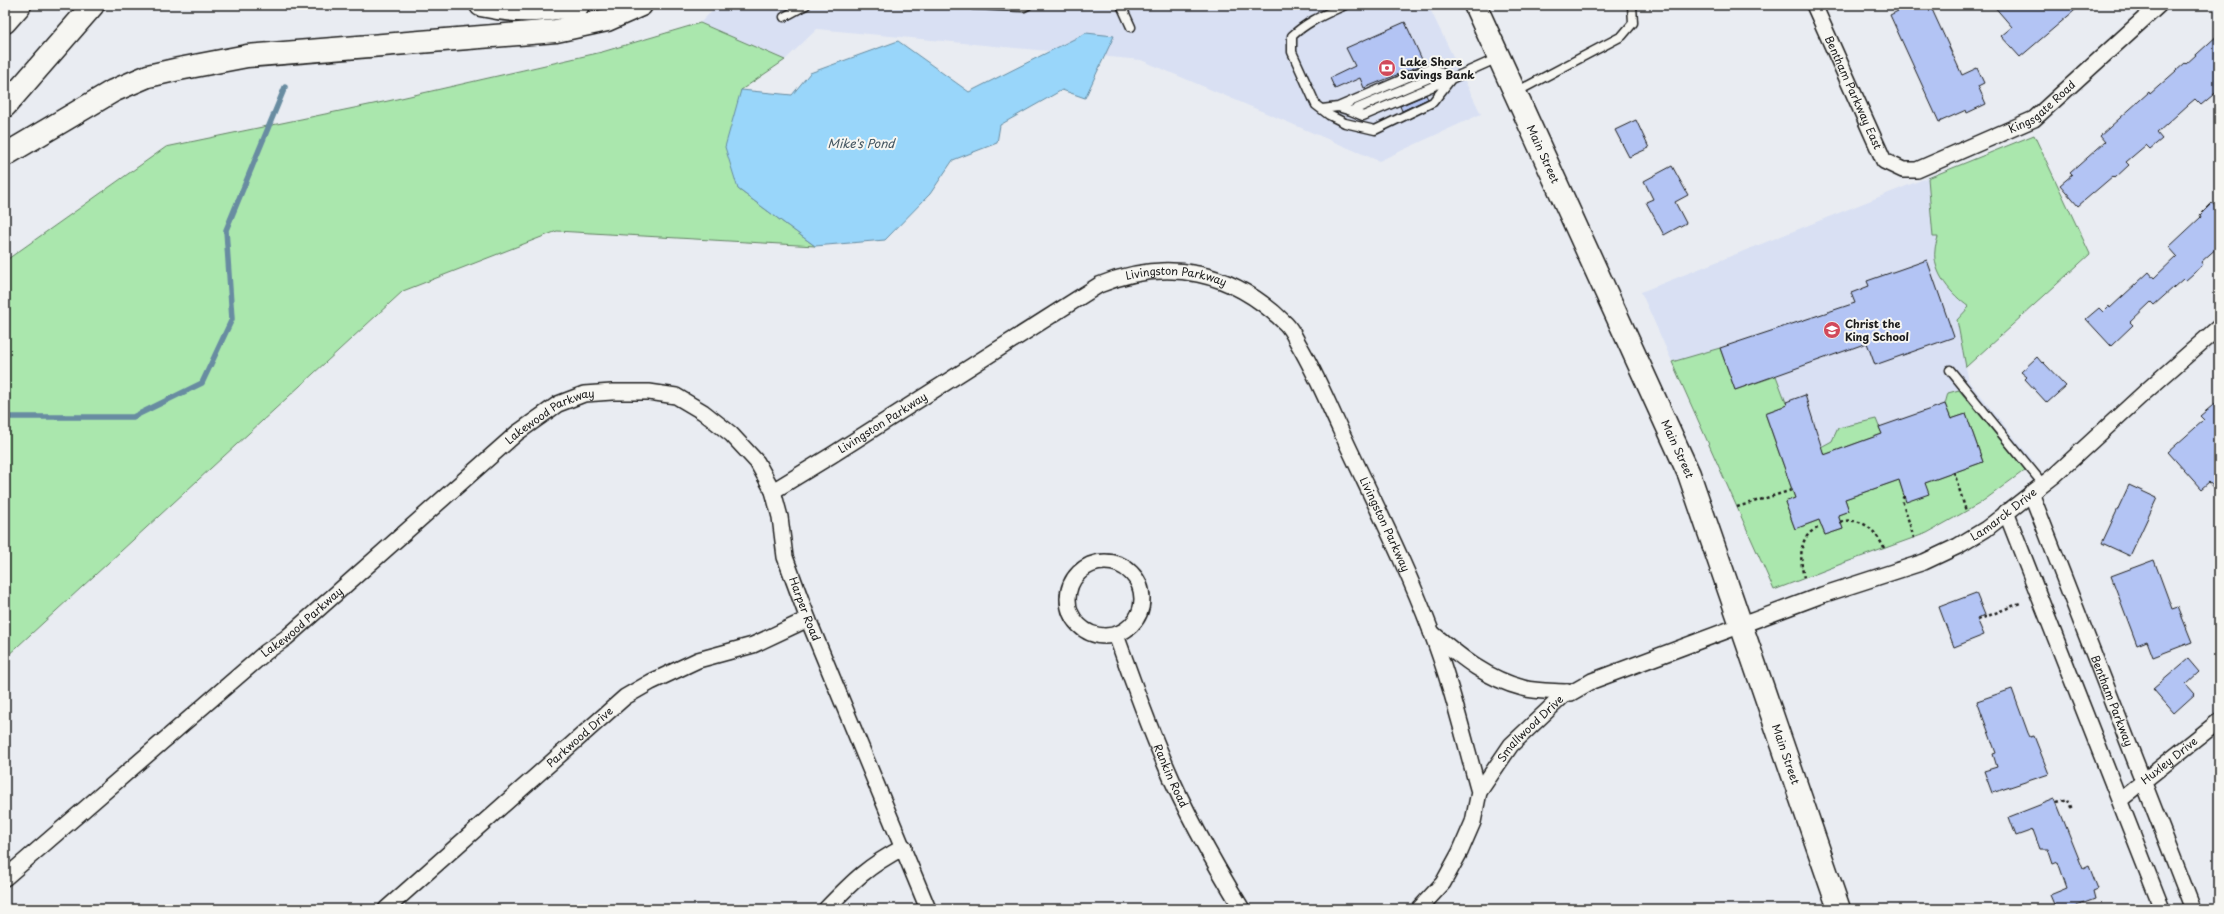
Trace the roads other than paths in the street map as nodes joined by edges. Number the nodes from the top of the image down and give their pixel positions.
1 (20, 5) edge
2 (93, 5) edge
3 (480, 5) edge
4 (578, 5) edge
5 (640, 5) edge
6 (806, 5) edge
7 (974, 5) edge
8 (1028, 5) edge
9 (1121, 5) edge
10 (1345, 5) edge
11 (1475, 5) edge
12 (1632, 5) edge
13 (1814, 5) edge
14 (2159, 5) edge
15 (784, 17) dead end
16 (5, 22) edge
17 (1131, 27) dead end
18 (1499, 57) junction
19 (1441, 73) junction
20 (1451, 79) junction
21 (1515, 92) junction
22 (5, 106) edge
23 (1338, 107) junction
24 (1322, 109) junction
25 (1352, 112) junction
26 (5, 155) edge
27 (1903, 170) joint
28 (2219, 328) edge
29 (1950, 370) dead end
30 (612, 392) joint
31 (2037, 489) junction
32 (773, 491) junction
33 (2006, 512) junction
34 (808, 619) junction
35 (1743, 626) junction
36 (1431, 632) junction
37 (1116, 635) junction
38 (1567, 692) junction
39 (2219, 721) edge
40 (2144, 781) junction
41 (1479, 792) junction
42 (2120, 800) junction
43 (904, 847) junction
44 (5, 878) edge
45 (386, 909) edge
46 (826, 909) edge
47 (928, 909) edge
48 (1242, 909) edge
49 (1419, 909) edge
50 (1839, 909) edge
51 (2162, 909) edge
52 (2193, 909) edge

1 - 16 main road
2 - 22 main road
3 - 4 main road
5 - 26 main road
6 - 15 lane
7 - 8 lane
9 - 17 lane
10 - 24 lane
11 - 18 main road, Main Street
12 - 21 lane
13 - 27 street, Bentham Parkway East
14 - 27 street, Kingsgate Road
18 - 20 lane
18 - 21 main road, Main Street
19 - 20 lane
19 - 23 lane
19 - 25 lane
20 - 24 lane
20 - 25 lane
21 - 35 main road, Main Street
23 - 24 lane
23 - 25 lane
28 - 31 street, Lamarck Drive
29 - 31 lane
30 - 32 street, Harper Road
30 - 44 street, Lakewood Parkway
31 - 33 street, Lamarck Drive
31 - 40 street, Bentham Parkway
32 - 34 street, Harper Road
32 - 36 street, Livingston Parkway
33 - 35 street, Lamarck Drive
33 - 42 street
34 - 43 street, Harper Road
34 - 45 street, Parkwood Drive
35 - 38 street, Smallwood Drive
35 - 50 main road, Main Street
36 - 38 street, Livingston Parkway
36 - 41 street, Livingston Parkway
37 - 37 street
37 - 48 street, Rankin Road
38 - 41 street, Smallwood Drive
39 - 40 street, Huxley Drive
40 - 42 street, Huxley Drive
40 - 52 street, Bentham Parkway
41 - 49 street, Smallwood Drive
42 - 51 street
43 - 46 street
43 - 47 street, Harper Road

